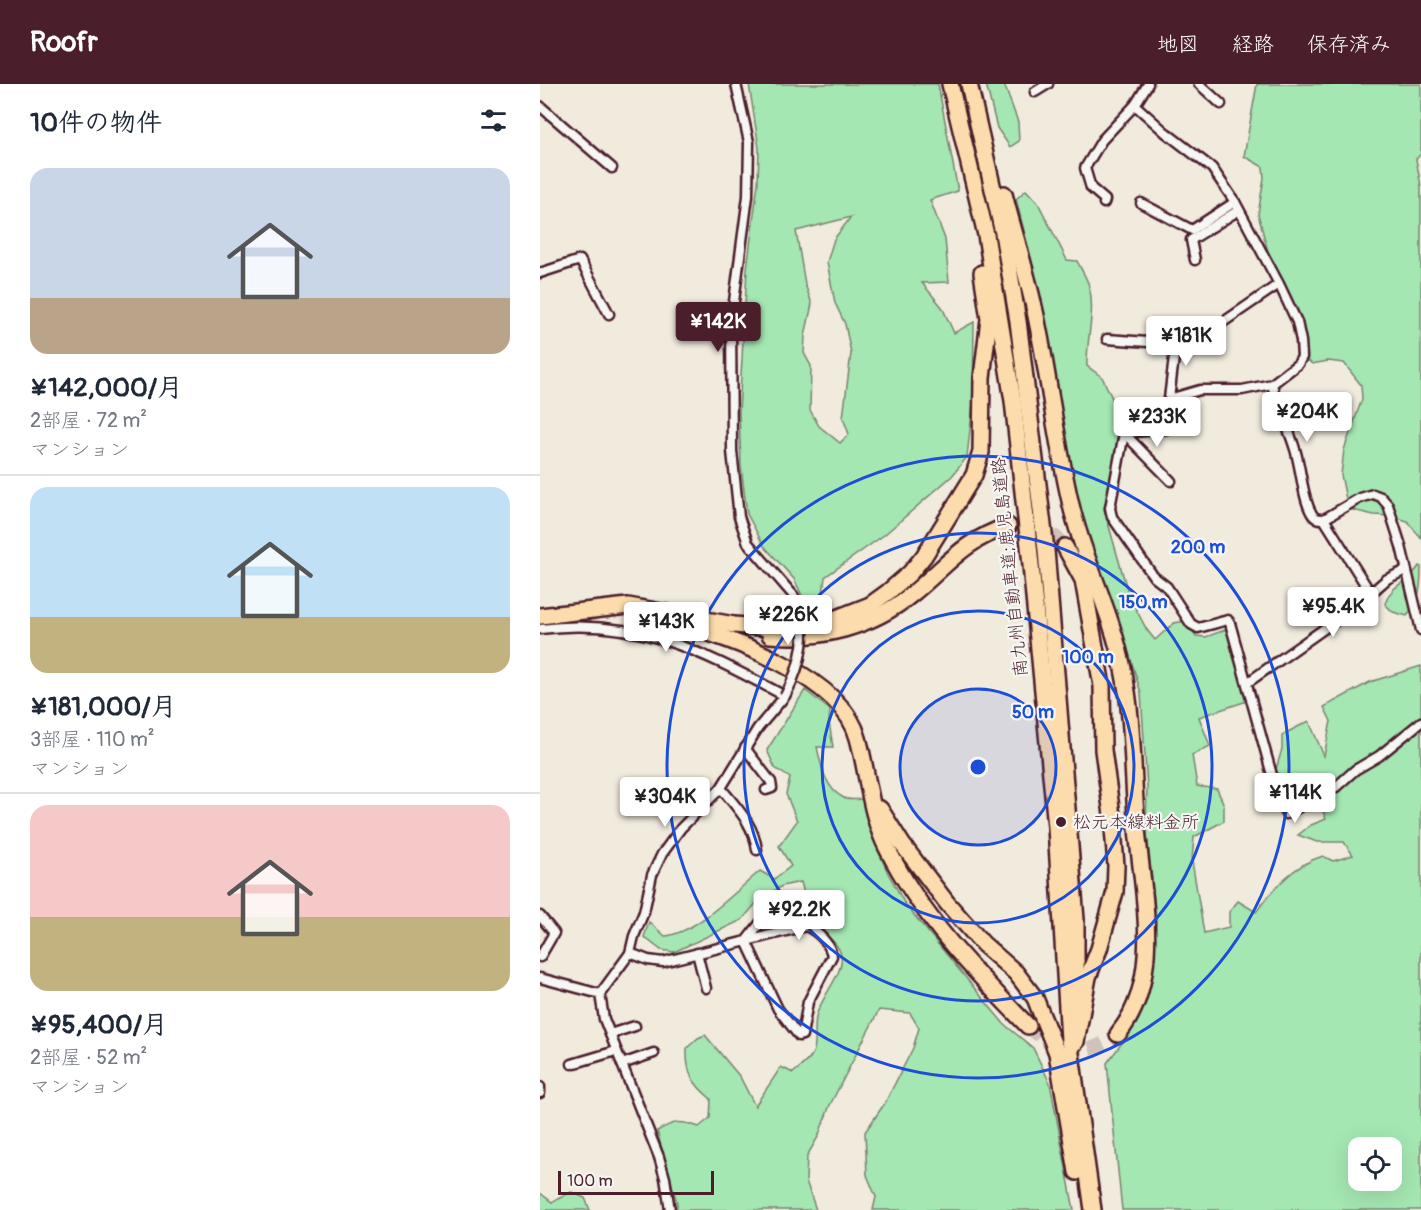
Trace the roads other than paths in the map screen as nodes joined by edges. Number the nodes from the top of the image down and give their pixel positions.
1 (736, 84) edge
2 (950, 84) edge
3 (969, 84) edge
4 (976, 84) edge
5 (1048, 84) edge
6 (1148, 84) edge
7 (1199, 84) edge
8 (1035, 92) dead end
9 (1221, 104) dead end
10 (1135, 105) junction
11 (540, 106) edge
12 (962, 135) junction
13 (612, 168) dead end
14 (1104, 203) dead end
15 (1141, 203) dead end
16 (1237, 206) junction
17 (1195, 260) dead end
18 (540, 273) edge
19 (1279, 284) junction
20 (609, 314) dead end
21 (1107, 339) dead end
22 (1175, 344) junction
23 (1272, 384) junction
24 (1169, 399) junction
25 (1124, 433) junction
26 (1171, 481) dead end
27 (1324, 519) junction
28 (1008, 526) tunnel mouth
29 (1065, 548) tunnel mouth
30 (1406, 570) junction
31 (1370, 592) junction
32 (606, 608) junction
33 (540, 616) edge
34 (688, 616) junction
35 (540, 629) edge
36 (1421, 630) edge
37 (1247, 683) junction
38 (785, 696) junction
39 (1421, 722) edge
40 (745, 748) junction
41 (861, 755) junction
42 (721, 788) junction
43 (766, 790) dead end
44 (758, 850) dead end
45 (786, 904) dead end
46 (540, 916) edge
47 (746, 941) junction
48 (630, 953) junction
49 (697, 953) junction
50 (540, 957) edge
51 (540, 978) edge
52 (706, 988) dead end
53 (600, 994) junction
54 (635, 1026) dead end
55 (1028, 1026) tunnel mouth
56 (610, 1034) junction
57 (1118, 1034) tunnel mouth
58 (1076, 1042) junction
59 (616, 1051) junction
60 (654, 1053) dead end
61 (572, 1064) dead end
62 (622, 1064) junction
63 (540, 1087) edge
64 (1075, 1088) junction
65 (540, 1093) edge
66 (670, 1210) edge
67 (1084, 1210) edge
68 (1093, 1210) edge

1 - 38 street, bridge
2 - 12 highway, 南九州自動車道;鹿児島道路
3 - 58 highway, 南九州自動車道;鹿児島道路
4 - 57 highway
5 - 8 street
6 - 10 street
7 - 9 street
10 - 14 street
10 - 16 street
11 - 13 street
12 - 34 highway
12 - 64 highway, 南九州自動車道;鹿児島道路
15 - 16 street
16 - 17 street
16 - 19 street
18 - 20 street
19 - 22 street
19 - 23 street
21 - 22 street
22 - 24 street
23 - 24 street
23 - 27 street
24 - 25 street
25 - 26 street
25 - 37 street
27 - 30 street
27 - 31 street
28 - 34 highway
29 - 58 highway
30 - 31 street
30 - 36 street
31 - 37 street
32 - 33 highway
32 - 34 highway
32 - 41 highway
35 - 38 street
37 - 39 street
38 - 40 street
40 - 42 street
40 - 43 street
41 - 55 highway
41 - 67 highway
42 - 44 street
42 - 48 street
45 - 47 street
46 - 50 street
47 - 47 street
47 - 49 street
48 - 49 street
48 - 53 street
49 - 52 street
51 - 53 street
53 - 56 street
54 - 56 street
56 - 59 street
58 - 64 highway, 南九州自動車道;鹿児島道路
59 - 61 street
59 - 62 street
60 - 62 street
62 - 66 street
63 - 65 street
64 - 68 highway, 南九州自動車道;鹿児島道路

